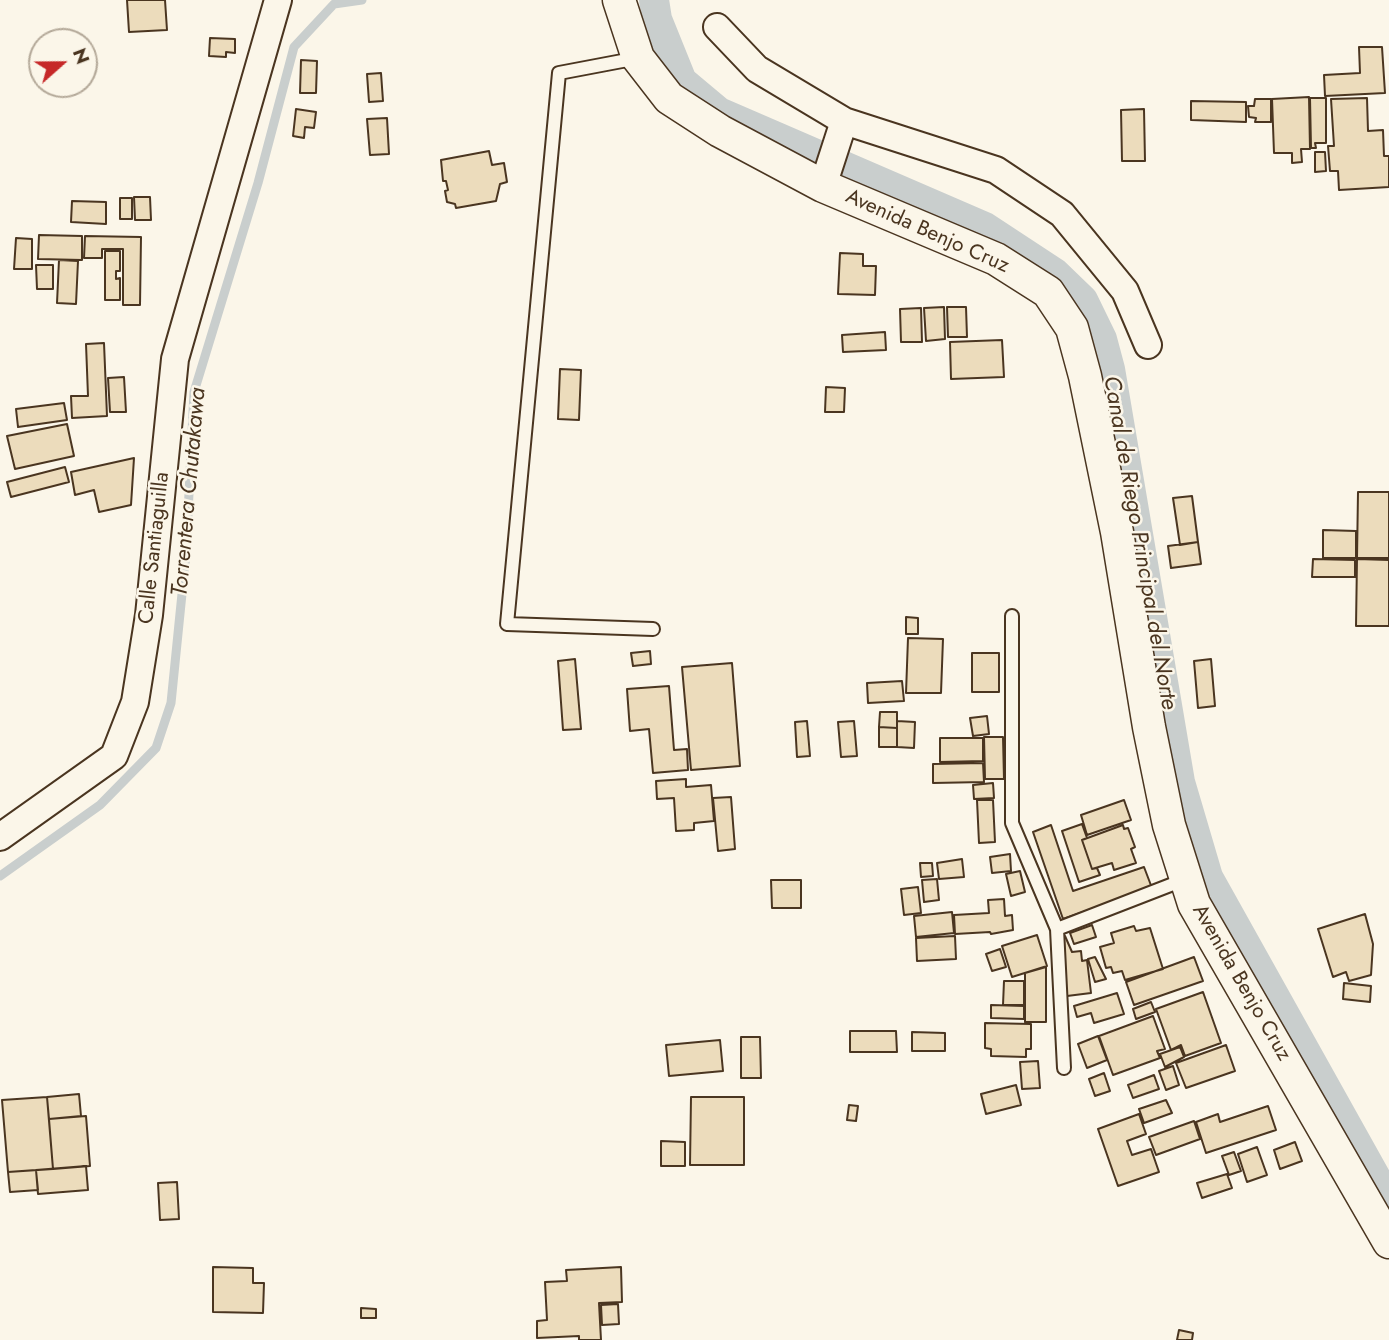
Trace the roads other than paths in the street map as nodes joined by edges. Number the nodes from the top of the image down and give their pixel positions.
1 (278, 0) edge
2 (619, 0) edge
3 (717, 27) dead end
4 (638, 58) junction
5 (842, 127) junction
6 (825, 180) junction
7 (1148, 345) dead end
8 (1012, 616) dead end
9 (653, 629) dead end
10 (0, 836) edge
11 (1186, 879) junction
12 (1057, 929) junction
13 (1064, 1068) dead end
14 (1389, 1242) edge

1 - 10 street, Calle Santiaguilla
2 - 4 street, Avenida Benjo Cruz
3 - 5 street
4 - 6 street, Avenida Benjo Cruz
4 - 9 lane
5 - 6 street
5 - 7 street
6 - 11 street, Avenida Benjo Cruz
8 - 12 lane
11 - 12 lane
11 - 14 street, Avenida Benjo Cruz
12 - 13 lane

